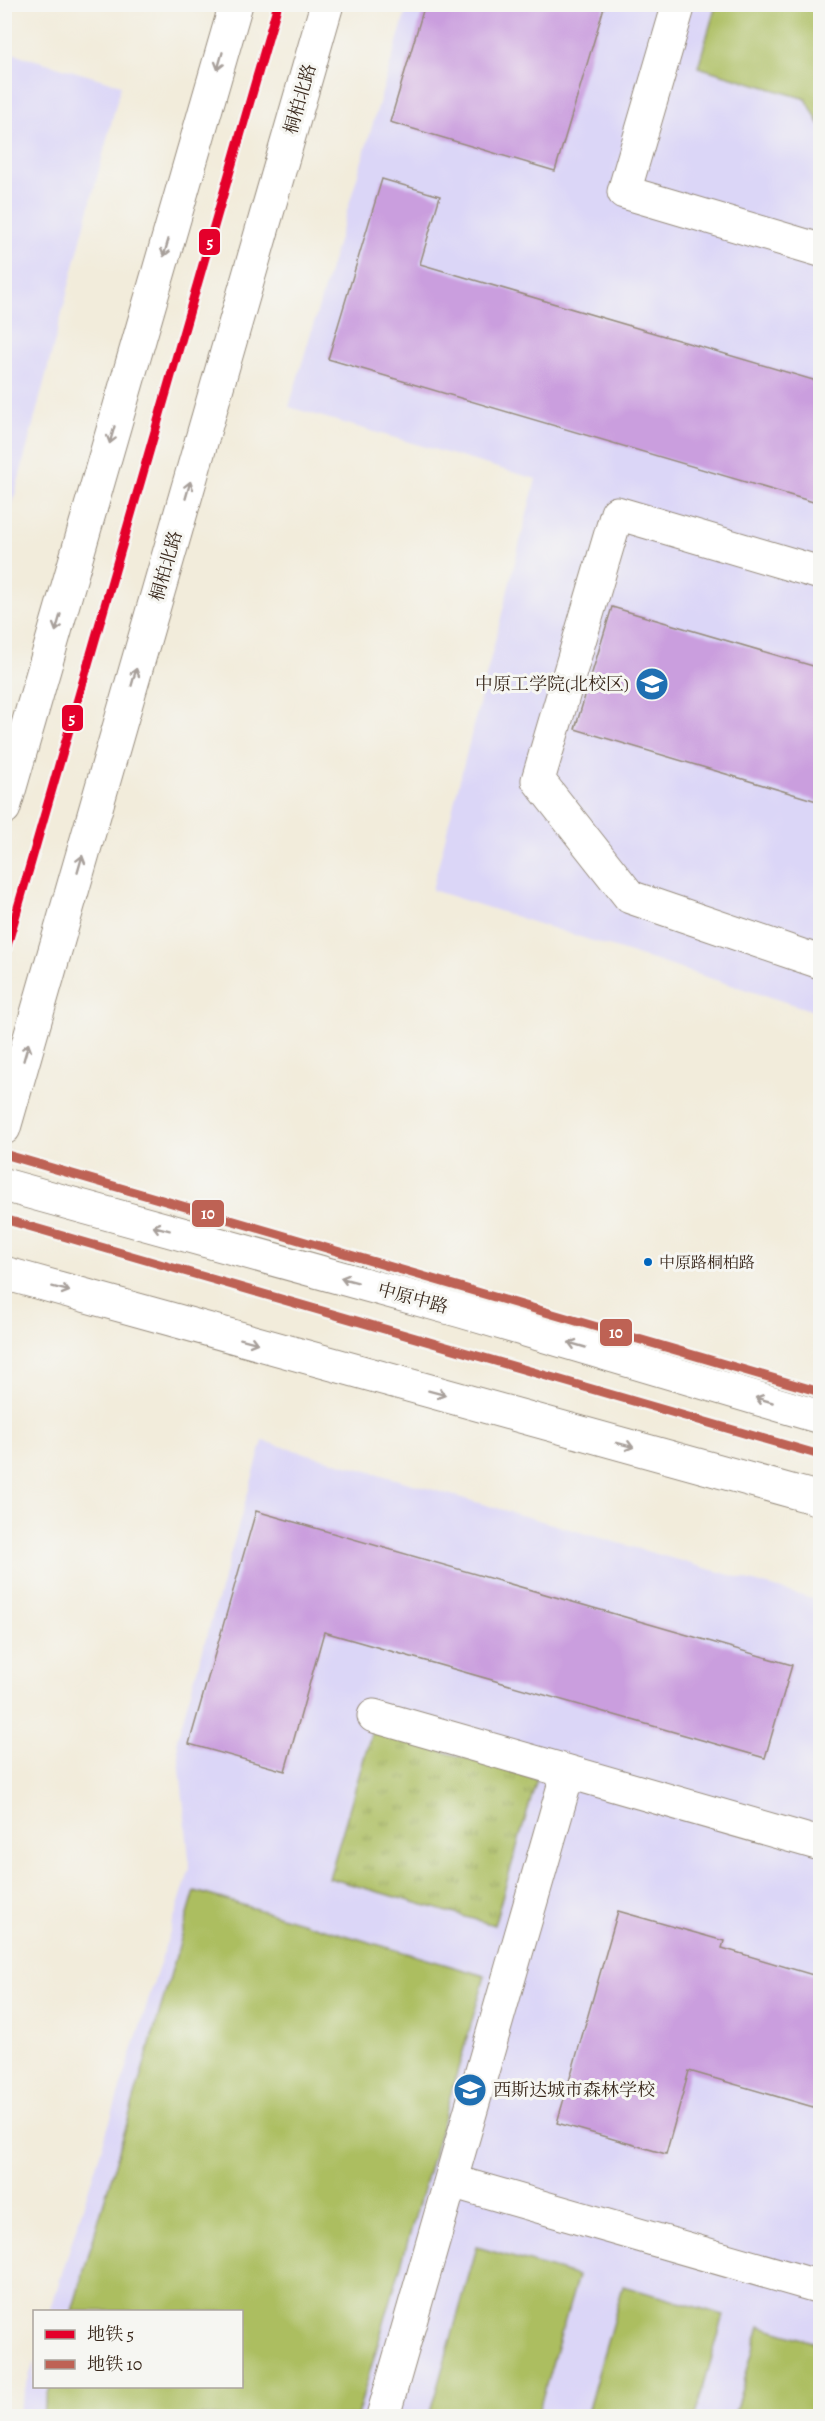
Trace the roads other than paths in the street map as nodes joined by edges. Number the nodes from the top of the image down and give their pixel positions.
1 (236, 4) edge
2 (327, 4) edge
3 (679, 4) edge
4 (820, 250) edge
5 (820, 573) edge
6 (4, 808) edge
7 (820, 962) edge
8 (4, 1128) edge
9 (4, 1185) edge
10 (4, 1273) edge
11 (820, 1417) edge
12 (820, 1499) edge
13 (374, 1716) dead end
14 (568, 1772) junction
15 (820, 1844) edge
16 (451, 2181) junction
17 (820, 2288) edge
18 (383, 2416) edge

1 -> 6 main road
8 -> 2 main road, 桐柏北路
3 - 4 main road
5 - 7 main road
11 -> 9 main road, 中原中路
10 -> 12 main road
13 - 14 main road
14 - 15 main road
14 - 16 main road
16 - 17 main road
16 - 18 main road

